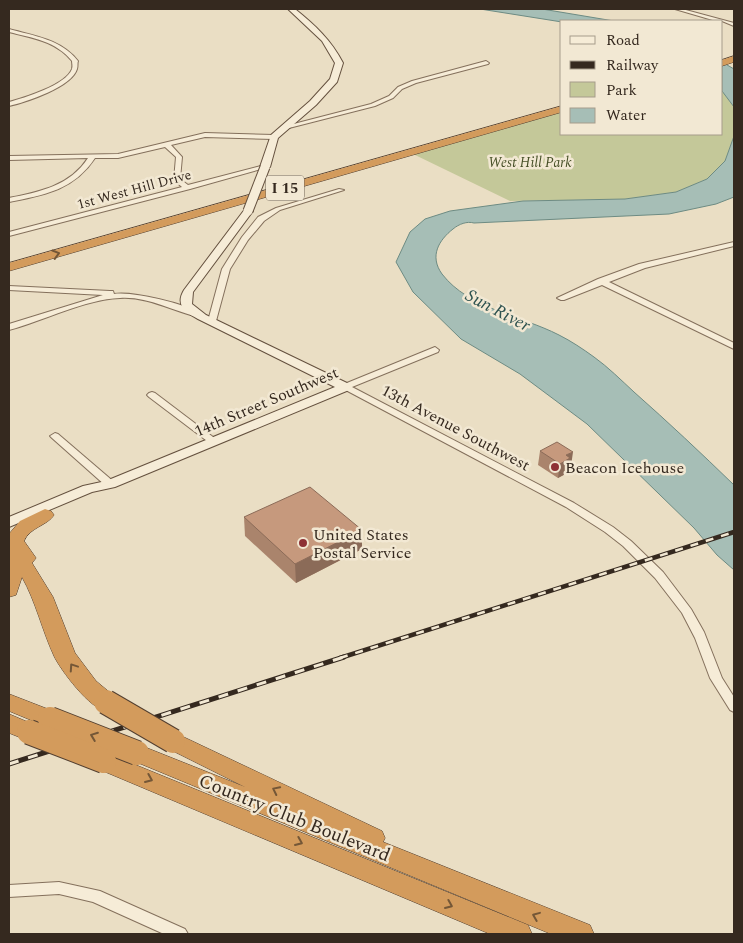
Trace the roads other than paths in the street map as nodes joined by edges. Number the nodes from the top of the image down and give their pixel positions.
1 (291, 9) edge
2 (677, 9) edge
3 (700, 9) edge
4 (688, 12) junction
5 (718, 20) edge
6 (9, 31) edge
7 (486, 63) dead end
8 (560, 102) edge
9 (9, 104) edge
10 (560, 109) edge
11 (286, 127) junction
12 (274, 137) junction
13 (167, 145) junction
14 (9, 158) edge
15 (92, 158) junction
16 (265, 167) junction
17 (188, 188) junction
18 (341, 190) dead end
19 (9, 200) edge
20 (9, 234) edge
21 (734, 244) edge
22 (9, 256) edge
23 (9, 268) edge
24 (602, 281) junction
25 (9, 288) edge
26 (121, 295) junction
27 (561, 298) dead end
28 (207, 319) junction
29 (9, 327) edge
30 (734, 346) edge
31 (435, 350) dead end
32 (345, 387) junction
33 (152, 395) dead end
34 (55, 436) dead end
35 (214, 442) junction
36 (110, 484) junction
37 (46, 515) junction
38 (9, 522) edge
39 (9, 530) edge
40 (9, 546) edge
41 (9, 562) edge
42 (33, 580) junction
43 (9, 590) edge
44 (9, 702) edge
45 (734, 707) edge
46 (16, 727) edge
47 (426, 871) junction
48 (9, 891) edge
49 (180, 934) edge
50 (519, 934) edge
51 (581, 934) edge

1 - 11 street
2 - 4 street
3 - 4 street
4 - 5 street
6 - 9 street
7 - 11 street
8 - 22 highway, I 15
23 -> 10 highway, I 15
11 - 12 street
12 - 13 street
12 - 16 street
13 - 15 street
13 - 17 street
14 - 15 street
15 - 19 street
16 - 17 street, 1st West Hill Drive
16 - 28 street, bridge
17 - 20 street, 1st West Hill Drive
18 - 28 street
21 - 24 street
24 - 27 street
24 - 30 street
25 - 26 street, 13th Avenue Southwest
26 - 28 street, 13th Avenue Southwest
26 - 29 street
28 - 32 street, 13th Avenue Southwest
31 - 32 street, 14th Street Southwest
32 - 35 street, 14th Street Southwest
32 - 45 street, 13th Avenue Southwest
33 - 35 street
34 - 36 street
35 - 36 street, 14th Street Southwest
36 - 37 street, 14th Street Southwest
36 - 38 street, 14th Street Southwest
37 - 39 street, 14th Street Southwest
37 - 42 highway
40 - 42 highway
41 - 43 highway
47 -> 42 highway, bridge
47 -> 44 highway, Country Club Boulevard, bridge
46 -> 50 highway, Country Club Boulevard, bridge
51 -> 47 highway, Country Club Boulevard
48 - 49 street

